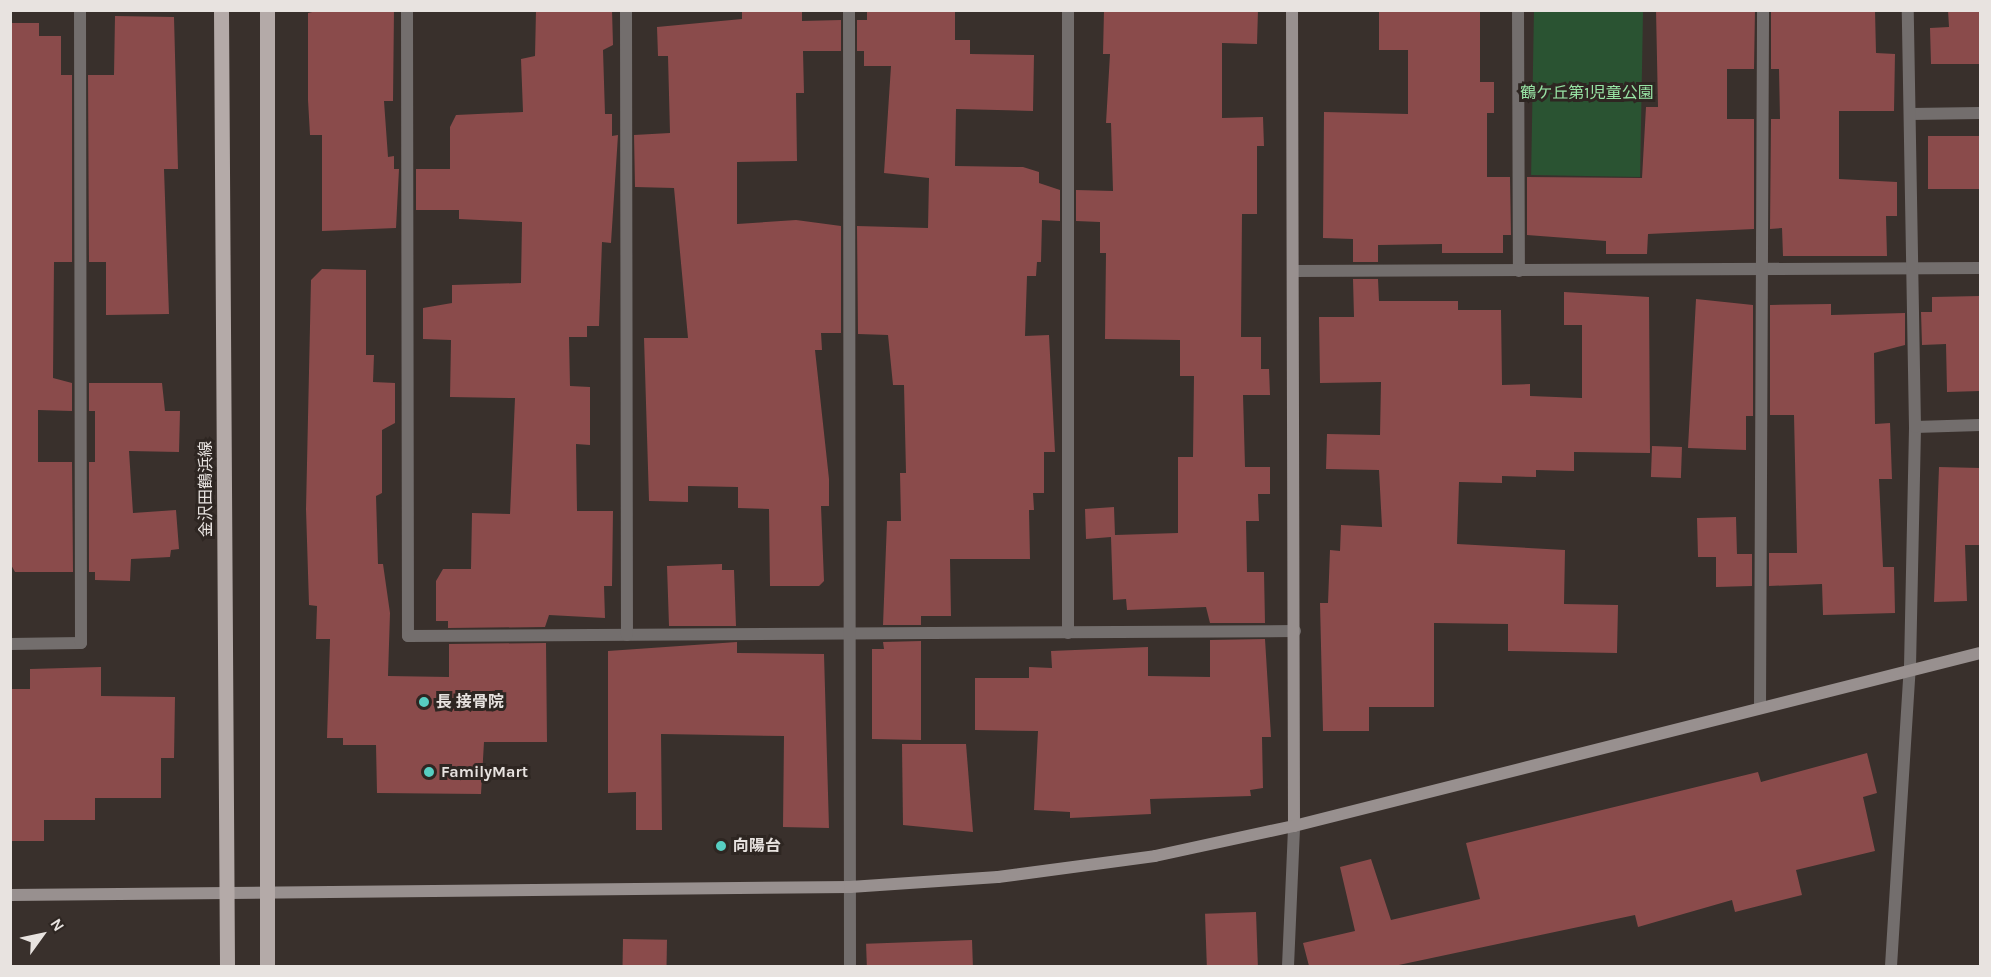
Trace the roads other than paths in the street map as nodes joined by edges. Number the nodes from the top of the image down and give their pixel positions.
1 (80, 10) edge
2 (221, 10) edge
3 (267, 10) edge
4 (407, 10) edge
5 (626, 10) edge
6 (849, 10) edge
7 (1068, 10) edge
8 (1292, 10) edge
9 (1518, 10) edge
10 (1763, 10) edge
11 (1908, 10) edge
12 (1980, 113) edge
13 (1911, 114) junction
14 (1980, 268) edge
15 (1764, 270) junction
16 (1910, 270) junction
17 (1293, 271) junction
18 (1519, 271) junction
19 (1980, 425) edge
20 (1916, 427) junction
21 (1295, 631) junction
22 (848, 632) junction
23 (1068, 633) junction
24 (627, 635) junction
25 (10, 644) edge
26 (1980, 653) edge
27 (1910, 667) junction
28 (1760, 708) junction
29 (1294, 826) junction
30 (850, 887) junction
31 (227, 892) junction
32 (266, 893) junction
33 (10, 895) edge
34 (227, 966) edge
35 (267, 966) edge
36 (850, 966) edge
37 (1288, 966) edge
38 (1891, 966) edge

1 - 25 street
2 - 31 main road, 金沢田鶴浜線
3 - 32 main road
4 - 24 street
5 - 24 street
6 - 22 street
7 - 23 street
8 - 17 street
9 - 18 street
10 - 15 street
11 - 13 street
12 - 13 street
13 - 16 street
14 - 16 street
15 - 16 street
15 - 18 street
15 - 28 street
16 - 20 street
17 - 18 street
17 - 21 street
19 - 20 street
20 - 27 street
21 - 23 street
21 - 29 street
22 - 23 street
22 - 24 street
22 - 30 street
26 - 27 street
27 - 28 street
27 - 38 street
28 - 29 street
29 - 30 street
29 - 37 street
30 - 32 street
30 - 36 street
31 - 32 street
31 - 33 street
31 - 34 main road, 金沢田鶴浜線
32 - 35 main road

